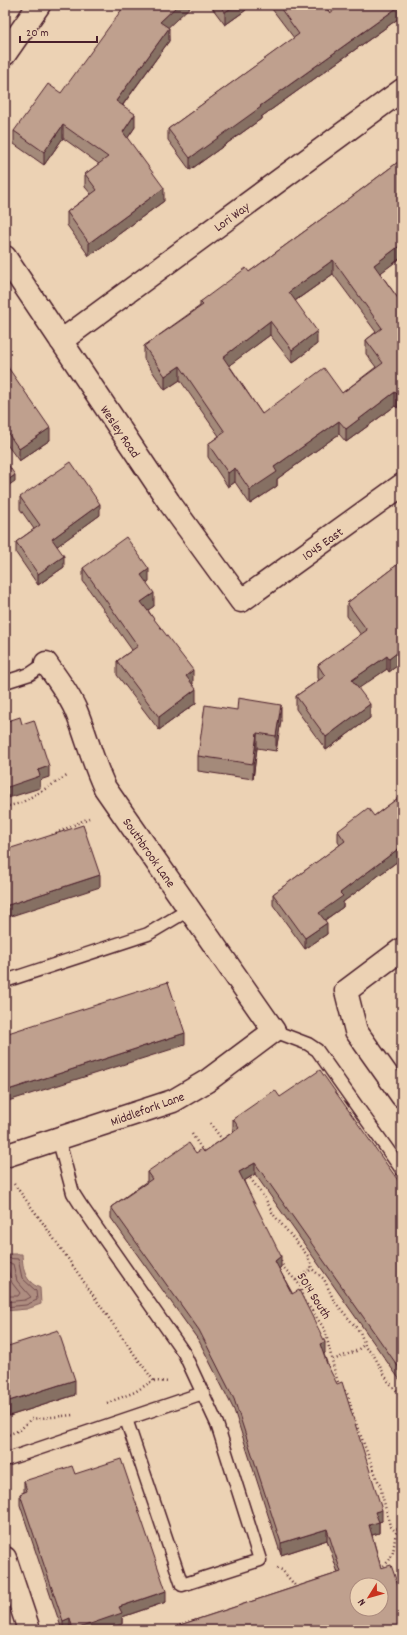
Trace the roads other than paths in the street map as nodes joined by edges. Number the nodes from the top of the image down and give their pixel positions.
1 (39, 5) edge
2 (5, 54) edge
3 (402, 90) edge
4 (5, 257) edge
5 (61, 341) junction
6 (402, 485) edge
7 (241, 601) joint
8 (46, 663) joint
9 (5, 682) edge
10 (190, 909) junction
11 (402, 949) edge
12 (5, 981) edge
13 (274, 1031) junction
14 (402, 1096) edge
15 (58, 1138) junction
16 (5, 1156) edge
17 (402, 1170) edge
18 (203, 1393) junction
19 (126, 1419) junction
20 (5, 1460) edge
21 (5, 1558) edge
22 (25, 1629) edge

1 - 2 street
3 - 5 street, Lori Way
4 - 5 street, Wesley Road
5 - 7 street, Wesley Road
6 - 7 street, 1045 East
8 - 9 lane
8 - 10 street, Southbrook Lane
10 - 12 lane
10 - 13 street, Southbrook Lane
11 - 14 street
13 - 15 street, Middlefork Lane
13 - 17 lane
15 - 16 street, Middlefork Lane
15 - 18 lane
18 - 19 lane
18 - 19 lane
19 - 20 lane
21 - 22 street

